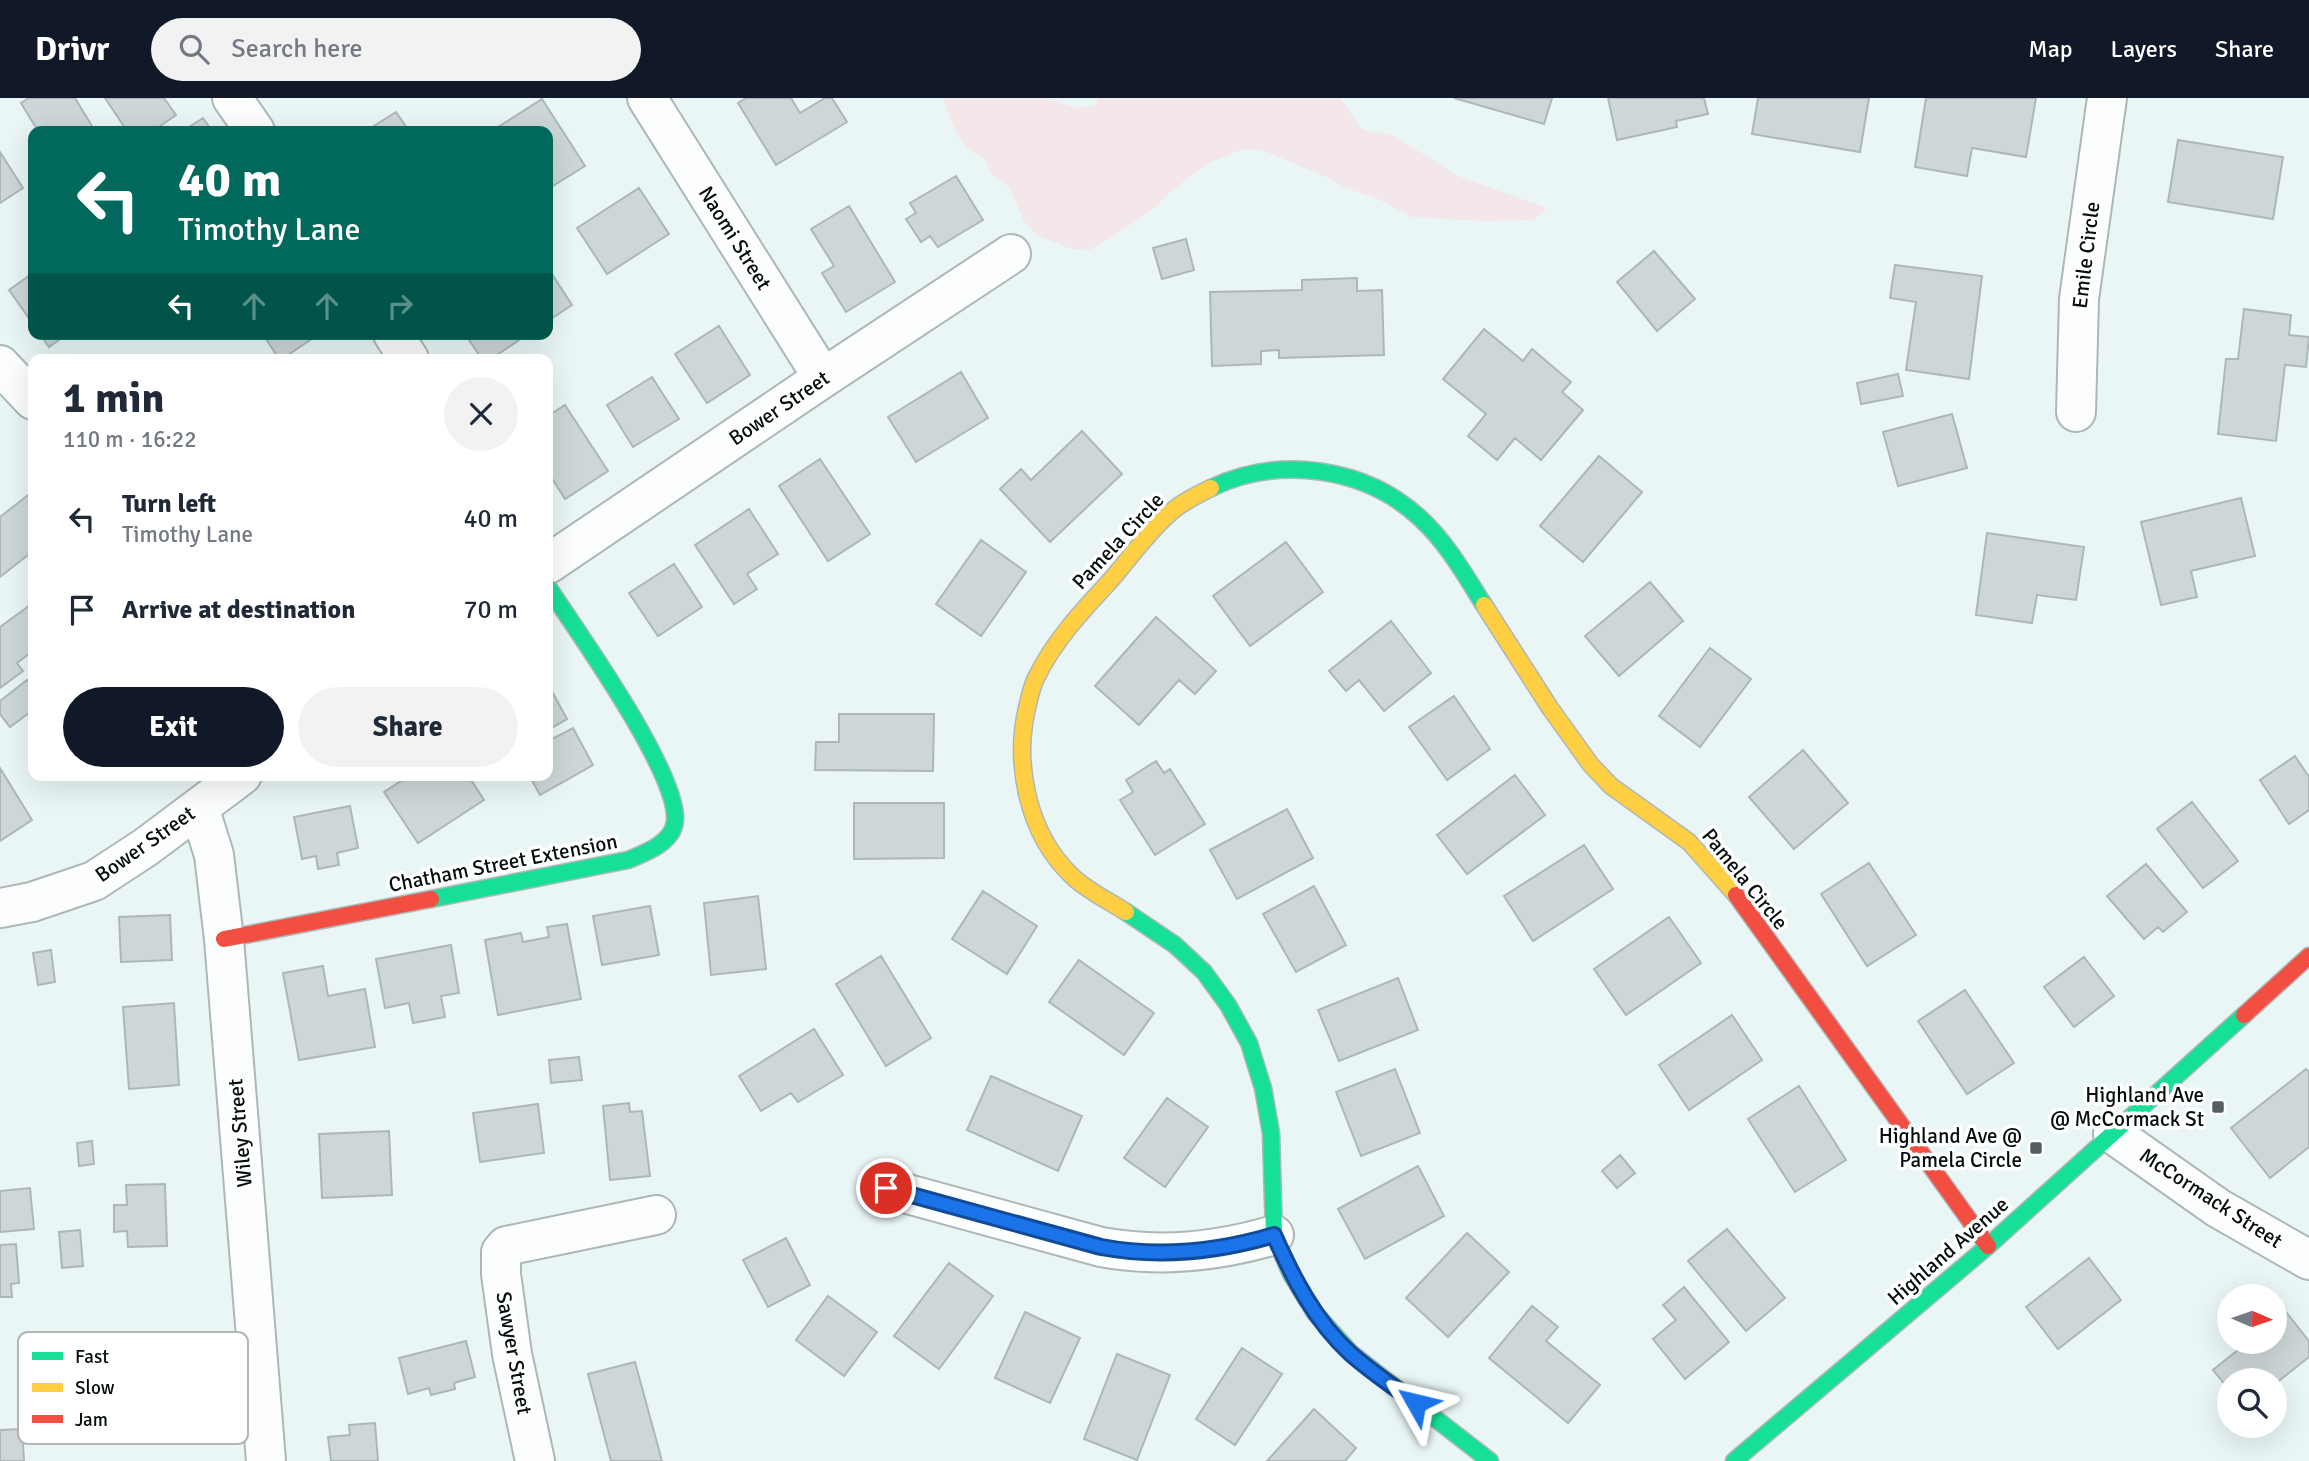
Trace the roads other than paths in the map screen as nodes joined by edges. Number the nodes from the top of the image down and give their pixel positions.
1 (232, 98) edge
2 (647, 98) edge
3 (2107, 98) edge
4 (252, 126) edge
5 (1012, 254) dead end
6 (0, 365) edge
7 (823, 378) junction
8 (28, 395) edge
9 (2076, 412) dead end
10 (553, 561) edge
11 (553, 595) edge
12 (234, 781) edge
13 (200, 807) junction
14 (0, 908) edge
15 (224, 939) junction
16 (2309, 956) edge
17 (2113, 1134) junction
18 (886, 1188) dead end
19 (656, 1215) dead end
20 (1274, 1235) junction
21 (1987, 1246) junction
22 (2309, 1260) edge
23 (266, 1461) edge
24 (536, 1461) edge
25 (1490, 1461) edge
26 (1734, 1461) edge

1 - 4 street
2 - 7 street, Naomi Street
3 - 9 street, Emile Circle
5 - 7 street, Bower Street
6 - 8 street
7 - 10 street, Bower Street
11 - 15 street, Chatham Street Extension
12 - 13 street, Bower Street
13 - 14 street, Bower Street
13 - 15 street, Wiley Street
15 - 23 street, Wiley Street
16 - 17 street, Highland Avenue
17 - 21 street, Highland Avenue
17 - 22 street, McCormack Street
18 - 20 street
19 - 24 street, Sawyer Street
20 - 21 street, Pamela Circle
20 - 25 street, Pamela Circle
21 - 26 street, Highland Avenue

